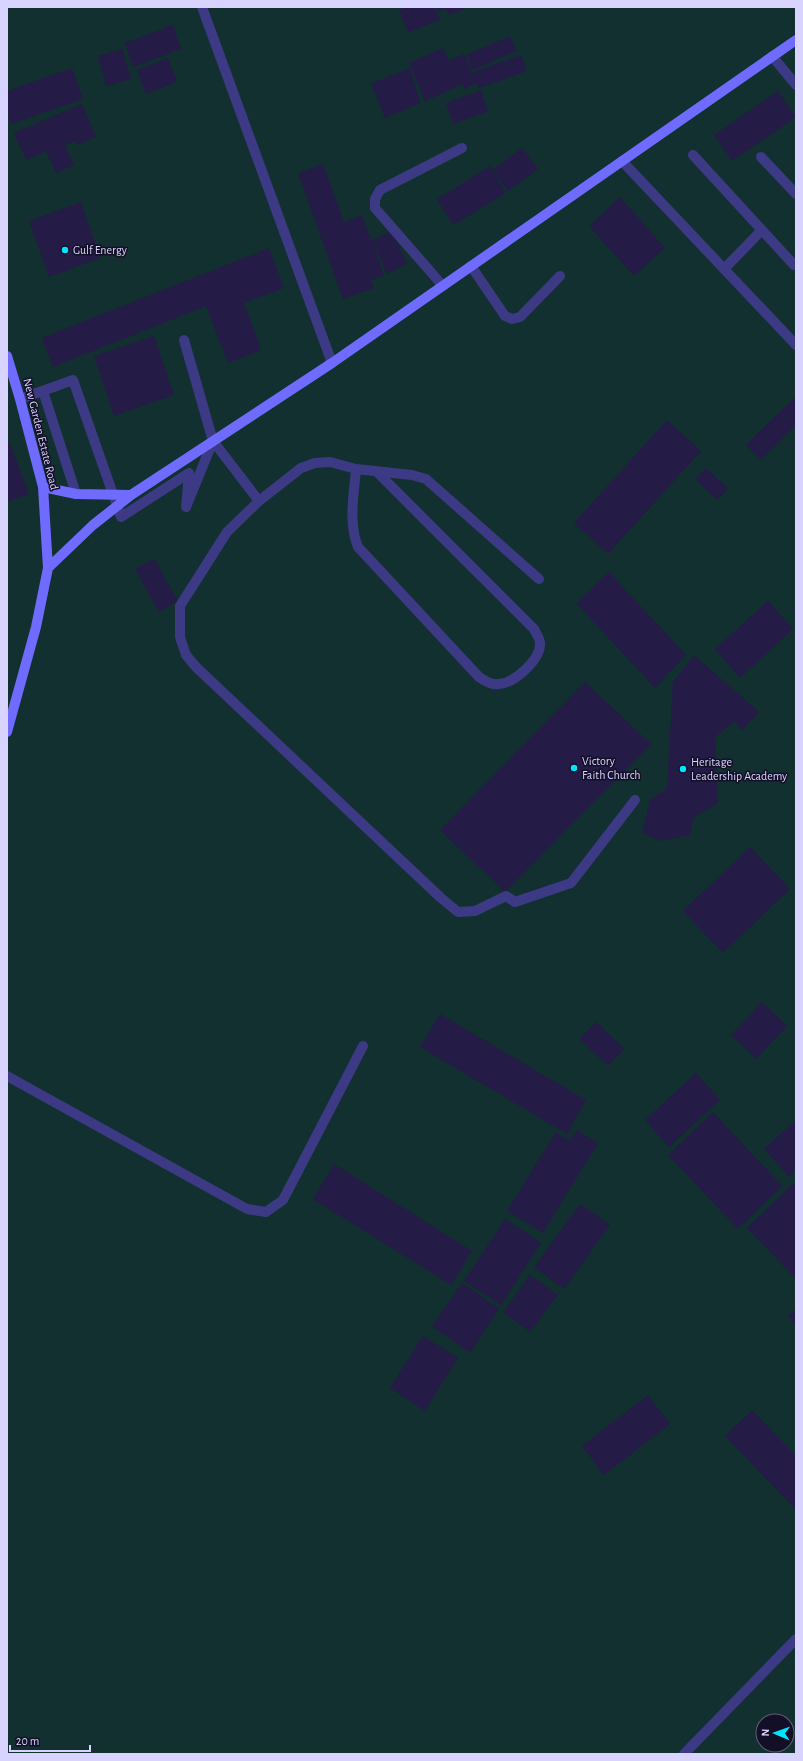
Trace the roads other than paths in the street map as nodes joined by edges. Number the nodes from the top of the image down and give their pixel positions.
1 (202, 7) edge
2 (796, 40) edge
3 (772, 56) junction
4 (796, 85) edge
5 (462, 148) dead end
6 (693, 155) dead end
7 (761, 157) dead end
8 (622, 161) junction
9 (796, 194) edge
10 (762, 230) junction
11 (794, 265) dead end
12 (471, 266) junction
13 (724, 269) junction
14 (560, 276) dead end
15 (443, 286) junction
16 (184, 340) dead end
17 (796, 345) edge
18 (7, 356) edge
19 (332, 363) junction
20 (43, 391) junction
21 (20, 399) junction
22 (213, 441) junction
23 (356, 469) junction
24 (376, 471) junction
25 (43, 487) junction
26 (76, 494) junction
27 (113, 495) junction
28 (131, 495) junction
29 (259, 501) junction
30 (117, 506) junction
31 (48, 568) junction
32 (539, 579) dead end
33 (7, 732) edge
34 (635, 800) dead end
35 (363, 1046) dead end
36 (7, 1076) edge
37 (796, 1639) edge
38 (684, 1754) edge

1 - 19 street
2 - 3 street
3 - 4 street
3 - 8 street
5 - 15 street
6 - 10 street
7 - 9 street
8 - 12 street
8 - 13 street
10 - 11 street
10 - 13 street
12 - 14 street
12 - 15 street
13 - 17 street
15 - 19 street
16 - 22 street
18 - 21 street, New Garden Estate Road
19 - 22 street
20 - 21 street
20 - 26 street
20 - 27 street
21 - 25 street, New Garden Estate Road
22 - 28 street
22 - 29 street
22 - 30 street
23 - 24 street
23 - 24 street
23 - 29 street
24 - 32 street
25 - 26 street
25 - 31 street, New Garden Estate Road
26 - 27 street
27 - 28 street
27 - 30 street
28 - 30 street
29 - 34 street
30 - 31 street
31 - 33 street, New Garden Estate Road
35 - 36 street
37 - 38 street

